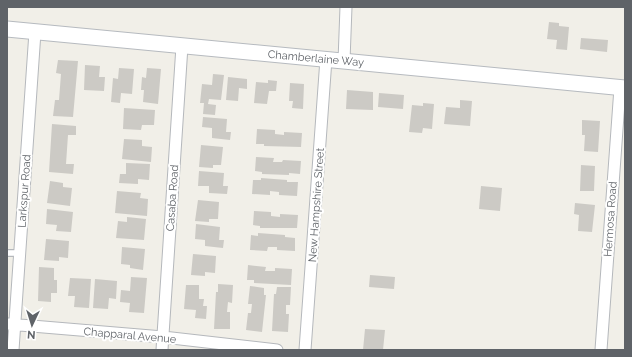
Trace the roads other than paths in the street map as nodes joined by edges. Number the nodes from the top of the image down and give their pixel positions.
1 (346, 7) edge
2 (7, 29) edge
3 (35, 32) junction
4 (182, 46) junction
5 (326, 59) junction
6 (344, 61) junction
7 (622, 88) edge
8 (7, 253) edge
9 (19, 254) junction
10 (10, 324) edge
11 (163, 337) junction
12 (13, 350) edge
13 (162, 350) edge
14 (277, 350) edge
15 (306, 350) edge
16 (601, 350) edge

1 - 6 street
2 - 3 main road, Chamberlaine Way
3 - 4 main road, Chamberlaine Way
3 - 9 street, Larkspur Road
4 - 5 main road, Chamberlaine Way
4 - 11 street, Casaba Road
5 - 6 main road, Chamberlaine Way
5 - 15 street, New Hampshire Street
6 - 7 main road, Chamberlaine Way
7 - 16 street, Hermosa Road
8 - 9 lane
9 - 10 street, Larkspur Road
10 - 11 street, Chapparal Avenue
10 - 12 street, Larkspur Road
11 - 13 street, Casaba Road
11 - 14 street, Chapparal Avenue

